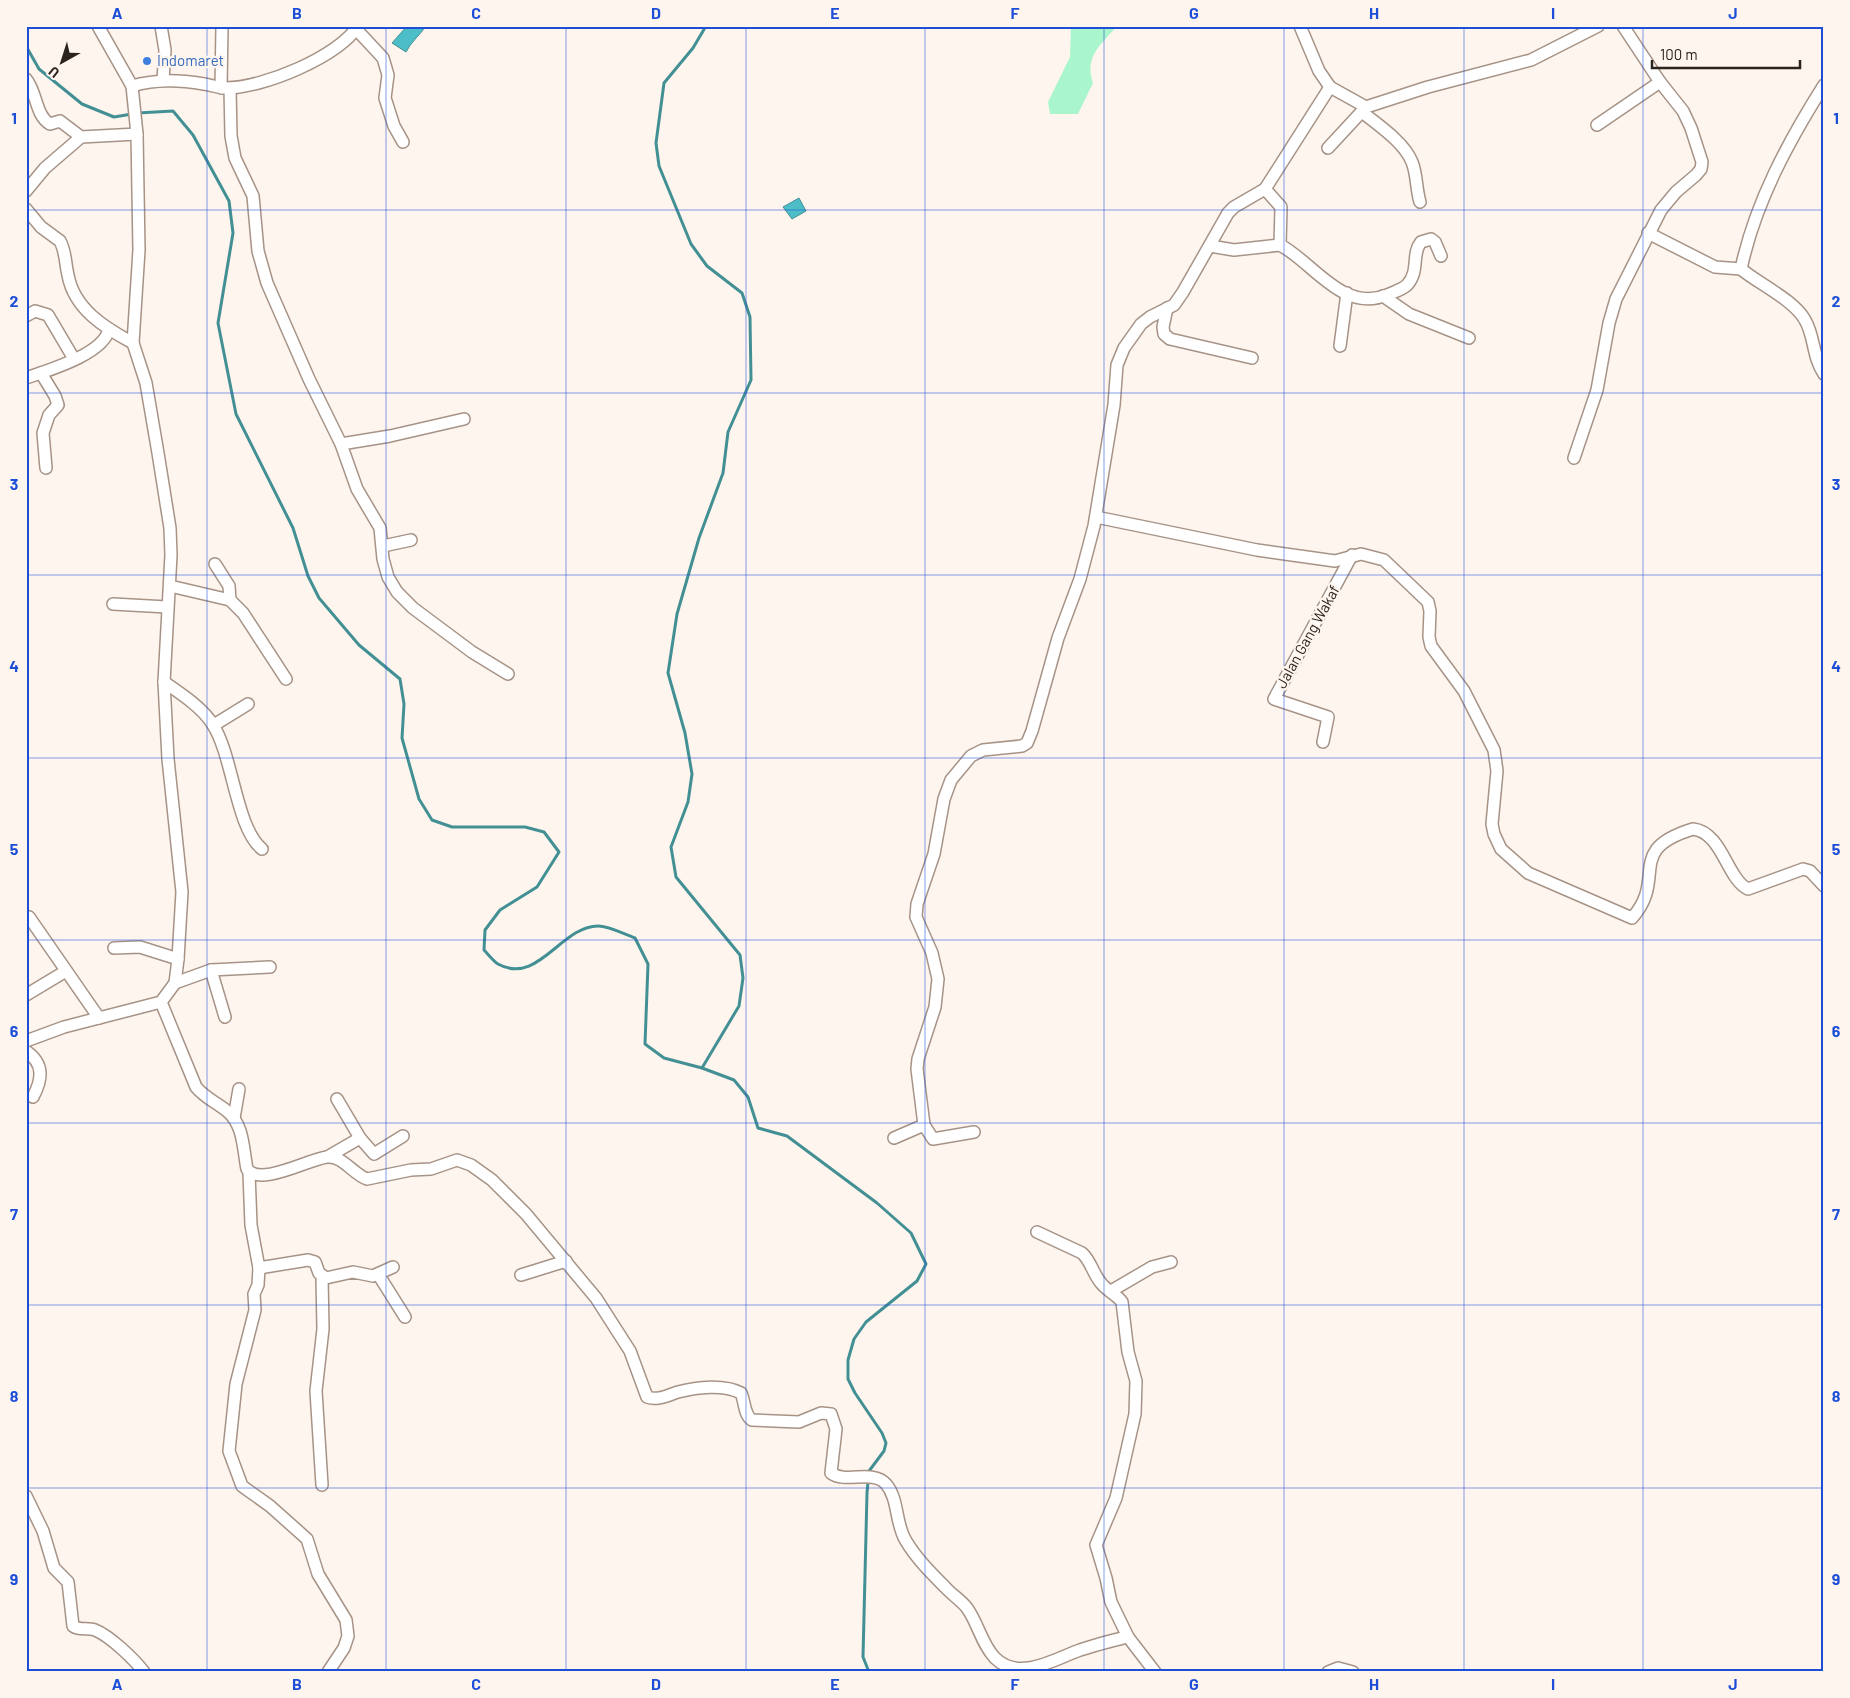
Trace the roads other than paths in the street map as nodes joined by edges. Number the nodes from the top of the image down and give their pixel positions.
1 (98, 26) edge
2 (161, 26) edge
3 (222, 26) edge
4 (1300, 26) edge
5 (1598, 26) edge
6 (1623, 26) edge
7 (357, 28) edge
8 (26, 79) edge
9 (163, 80) junction
10 (1660, 82) junction
11 (1824, 85) edge
12 (132, 86) junction
13 (1330, 87) junction
14 (225, 88) junction
15 (1364, 109) junction
16 (1597, 125) dead end
17 (137, 134) junction
18 (81, 137) junction
19 (403, 142) dead end
20 (1328, 148) dead end
21 (1265, 189) junction
22 (26, 191) edge
23 (1420, 202) dead end
24 (26, 209) edge
25 (1648, 233) junction
26 (1280, 245) junction
27 (1210, 246) junction
28 (1441, 256) dead end
29 (1741, 269) junction
30 (1347, 293) junction
31 (1383, 296) junction
32 (1167, 308) junction
33 (26, 316) edge
34 (109, 329) junction
35 (1469, 338) dead end
36 (134, 343) junction
37 (1340, 346) dead end
38 (1252, 358) dead end
39 (74, 359) junction
40 (41, 373) junction
41 (1824, 374) edge
42 (26, 378) edge
43 (464, 419) dead end
44 (342, 444) junction
45 (1574, 458) dead end
46 (46, 468) dead end
47 (1096, 517) junction
48 (411, 540) dead end
49 (383, 546) junction
50 (1352, 555) junction
51 (215, 564) dead end
52 (170, 586) junction
53 (230, 600) junction
54 (113, 604) dead end
55 (167, 607) junction
56 (508, 674) dead end
57 (286, 679) dead end
58 (164, 682) junction
59 (248, 704) dead end
60 (214, 726) junction
61 (1323, 742) dead end
62 (262, 849) dead end
63 (1824, 886) edge
64 (29, 917) dead end
65 (114, 948) dead end
66 (178, 959) junction
67 (270, 967) dead end
68 (211, 970) junction
69 (66, 971) junction
70 (174, 983) junction
71 (26, 995) edge
72 (161, 1002) junction
73 (225, 1017) dead end
74 (99, 1018) junction
75 (26, 1041) edge
76 (26, 1051) edge
77 (239, 1089) dead end
78 (33, 1097) dead end
79 (337, 1099) dead end
80 (234, 1118) junction
81 (924, 1125) junction
82 (974, 1132) dead end
83 (403, 1136) dead end
84 (360, 1138) junction
85 (894, 1138) dead end
86 (329, 1156) junction
87 (249, 1173) junction
88 (1037, 1232) dead end
89 (566, 1261) junction
90 (1171, 1262) dead end
91 (393, 1267) dead end
92 (259, 1268) junction
93 (378, 1274) junction
94 (521, 1275) dead end
95 (322, 1277) junction
96 (1111, 1291) junction
97 (405, 1317) dead end
98 (322, 1486) dead end
99 (26, 1496) edge
100 (1128, 1637) junction
101 (144, 1672) edge
102 (328, 1672) edge
103 (1155, 1672) edge
104 (1328, 1672) edge
105 (1353, 1672) edge

1 - 12 street
2 - 9 street
3 - 14 street
4 - 13 street
5 - 15 street
6 - 10 street
7 - 14 street
7 - 19 street
8 - 18 street
9 - 12 street
9 - 14 street
10 - 16 street
10 - 25 street
11 - 29 street
12 - 17 street
13 - 15 street
13 - 21 street
14 - 44 street
15 - 20 street
15 - 23 street
17 - 18 street
17 - 36 street
18 - 22 street
21 - 26 street
21 - 27 street
24 - 34 street
25 - 29 street
25 - 45 street
26 - 27 street
26 - 30 street
27 - 32 street
28 - 31 street
29 - 41 street
30 - 31 street
30 - 37 street
31 - 35 street
32 - 38 street
32 - 47 street
33 - 39 street
34 - 36 street
34 - 39 street
36 - 52 street
39 - 40 street
40 - 42 street
40 - 46 street
43 - 44 street
44 - 49 street
47 - 50 street
47 - 81 street
48 - 49 street
49 - 56 street
50 - 61 street, Jalan Gang Wakaf
50 - 63 street
51 - 53 street
52 - 53 street
52 - 55 street
53 - 57 street
54 - 55 street
55 - 58 street
58 - 60 street
58 - 66 street
59 - 60 street
60 - 62 street
64 - 69 street
65 - 66 street
66 - 70 street
67 - 68 street
68 - 70 street
68 - 73 street
69 - 71 street
69 - 74 street
70 - 72 street
72 - 74 street
72 - 80 street
74 - 75 street
76 - 78 street
77 - 80 street
79 - 84 street
80 - 87 street
81 - 82 street
81 - 85 street
83 - 84 street
84 - 86 street
86 - 87 street
86 - 89 street
87 - 92 street
88 - 96 street
89 - 94 street
89 - 100 street
90 - 96 street
91 - 93 street
92 - 95 street
92 - 102 street
93 - 95 street
93 - 97 street
95 - 98 street
96 - 100 street
99 - 101 street
100 - 103 street
104 - 105 street

